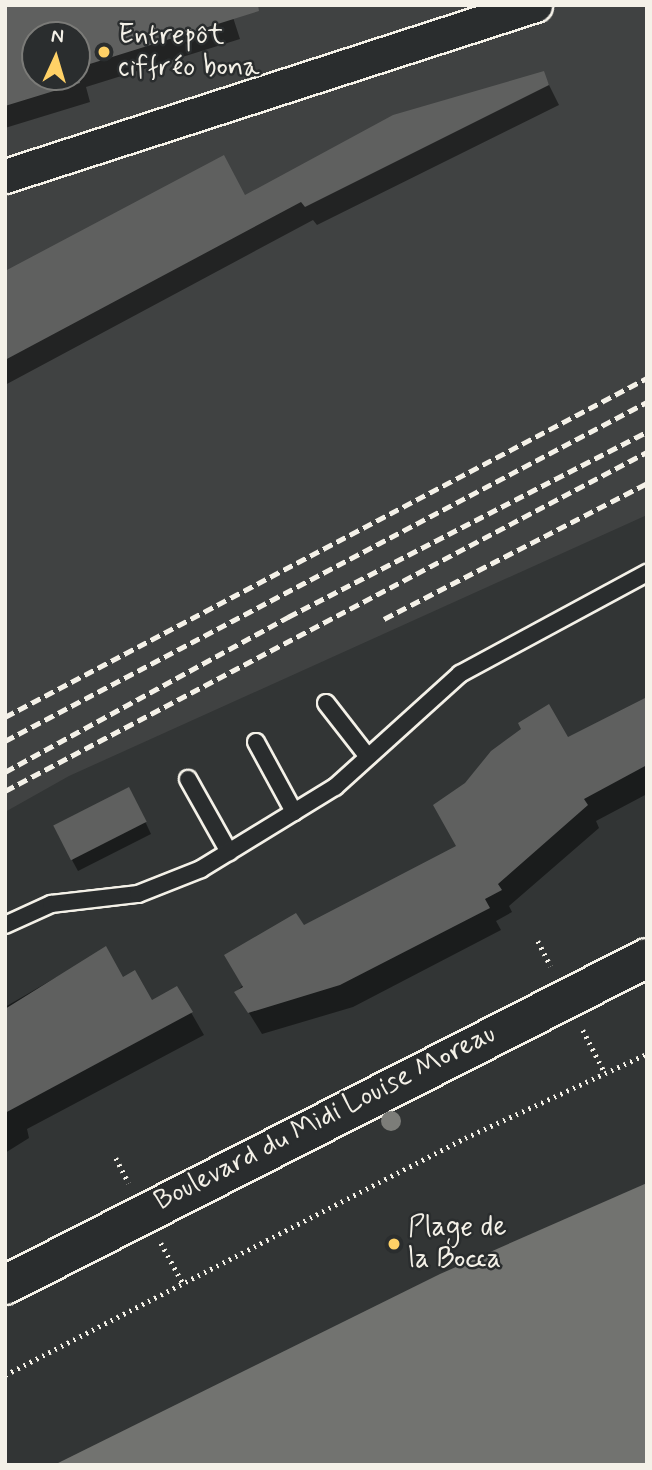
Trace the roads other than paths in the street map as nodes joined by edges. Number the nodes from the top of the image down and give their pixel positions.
1 (535, 5) edge
2 (5, 176) edge
3 (647, 573) edge
4 (326, 703) dead end
5 (256, 742) dead end
6 (368, 757) junction
7 (188, 779) dead end
8 (294, 812) junction
9 (229, 852) junction
10 (5, 925) edge
11 (647, 939) edge
12 (647, 958) edge
13 (5, 1260) edge
14 (5, 1285) edge

1 - 2 street
3 - 6 lane
4 - 6 lane
5 - 8 lane
6 - 8 lane
7 - 9 lane
8 - 9 lane
9 - 10 lane
11 - 13 main road, Boulevard du Midi Louise Moreau
12 - 14 main road, Boulevard du Midi Louise Moreau

